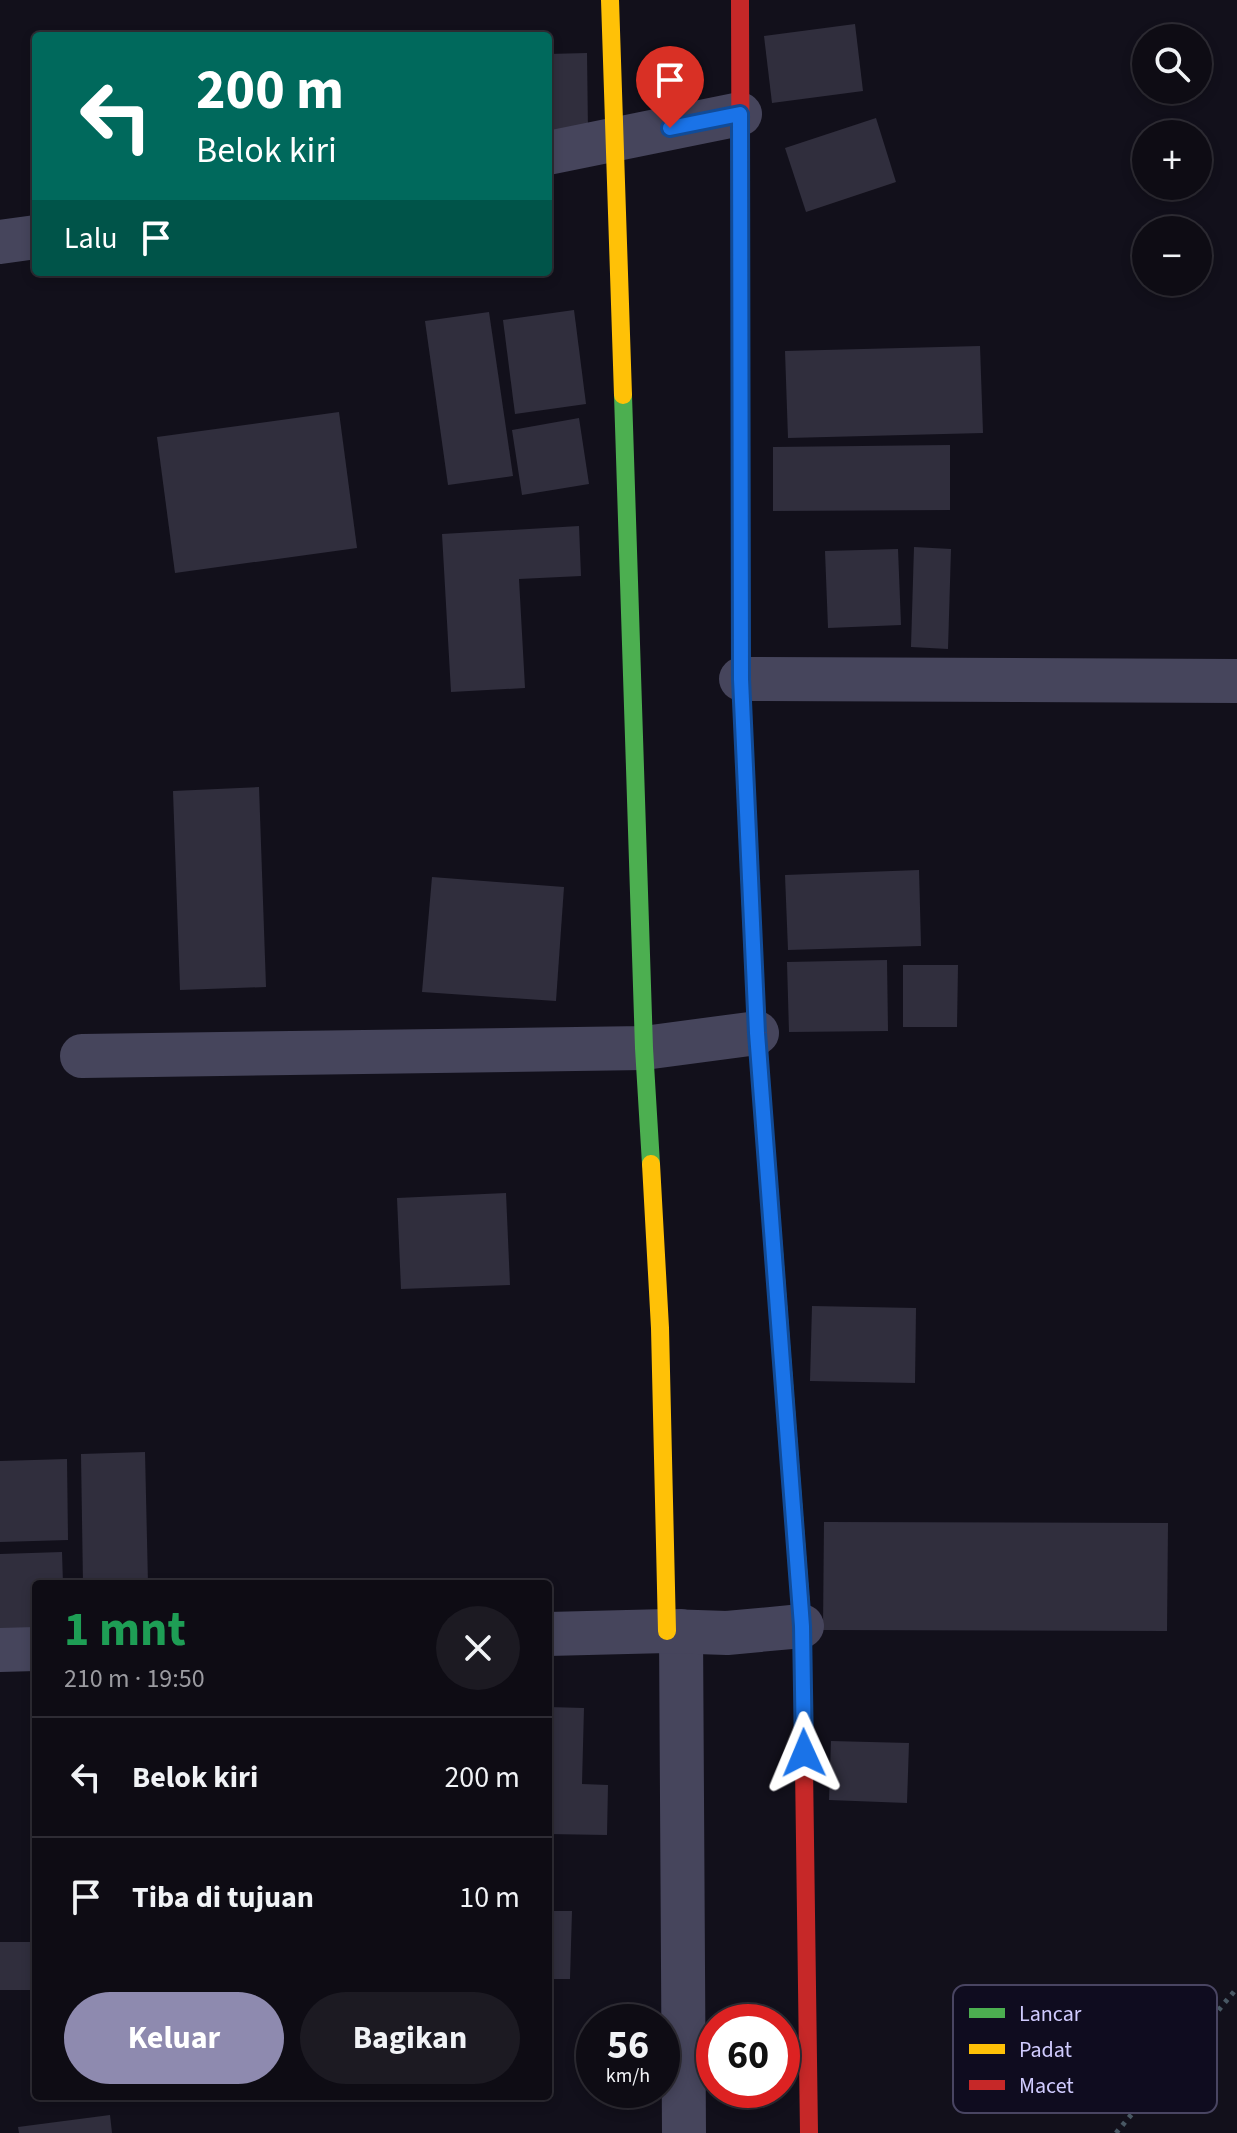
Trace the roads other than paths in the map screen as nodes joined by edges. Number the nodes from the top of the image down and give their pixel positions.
1 (610, 0) edge
2 (740, 0) edge
3 (706, 120) junction
4 (615, 141) junction
5 (552, 152) edge
6 (32, 238) edge
7 (0, 242) edge
8 (741, 679) junction
9 (1237, 681) edge
10 (740, 1035) junction
11 (654, 1047) junction
12 (82, 1056) dead end
13 (802, 1626) junction
14 (692, 1632) junction
15 (552, 1634) edge
16 (32, 1649) edge
17 (0, 1650) edge
18 (684, 2133) edge
19 (809, 2133) edge

1 - 4 main road
2 - 3 main road
3 - 4 street
3 - 8 main road
4 - 5 street
4 - 11 main road
6 - 7 street
8 - 9 street
8 - 10 main road
10 - 11 street
10 - 13 main road
11 - 12 street
11 - 14 main road
13 - 14 street
13 - 19 main road
14 - 15 street
14 - 18 street
16 - 17 street

